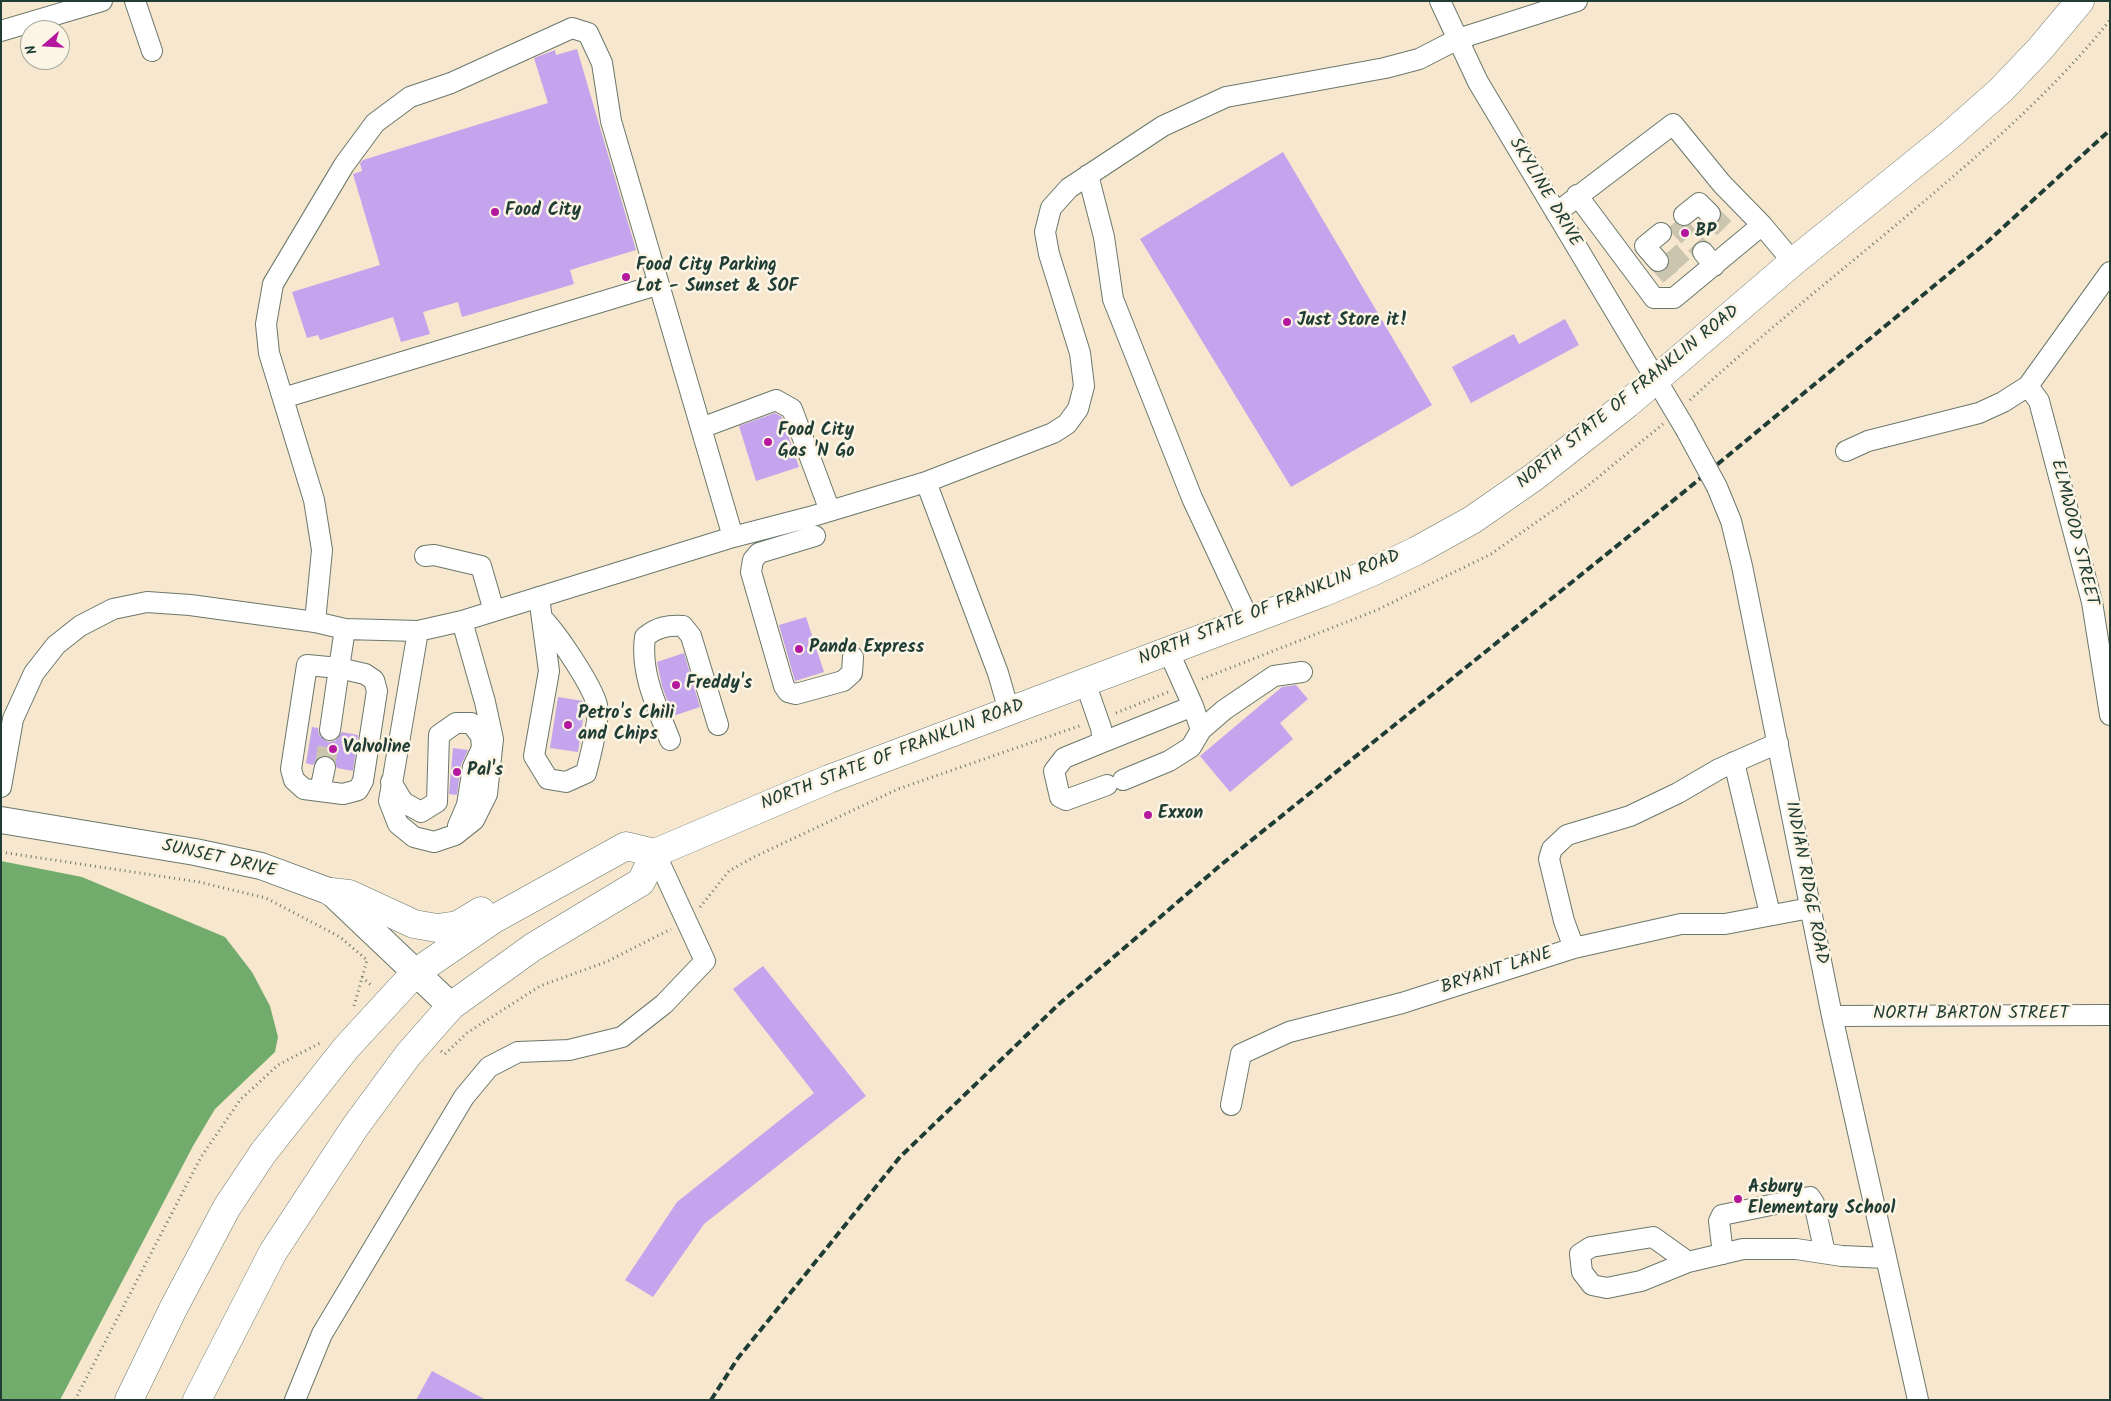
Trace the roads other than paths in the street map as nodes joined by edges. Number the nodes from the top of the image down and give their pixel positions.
1 (102, 1) edge
2 (135, 1) edge
3 (1440, 1) edge
4 (1577, 1) edge
5 (2080, 1) edge
6 (1, 31) edge
7 (1458, 39) junction
8 (152, 51) dead end
9 (1088, 175) junction
10 (1722, 184) junction
11 (1577, 195) junction
12 (1556, 213) junction
13 (1684, 215) dead end
14 (1762, 225) junction
15 (1658, 246) dead end
16 (1793, 262) junction
17 (1626, 263) junction
18 (2110, 272) edge
19 (657, 285) junction
20 (1656, 380) junction
21 (2028, 386) junction
22 (283, 398) junction
23 (701, 428) junction
24 (1846, 451) dead end
25 (926, 482) junction
26 (830, 511) junction
27 (816, 536) dead end
28 (733, 537) junction
29 (426, 556) dead end
30 (538, 597) junction
31 (2101, 600) edge
32 (494, 611) junction
33 (542, 618) junction
34 (1249, 620) junction
35 (462, 621) junction
36 (315, 622) junction
37 (345, 629) junction
38 (418, 631) junction
39 (1168, 650) junction
40 (853, 657) dead end
41 (339, 668) junction
42 (1302, 672) dead end
43 (1085, 682) junction
44 (1193, 706) junction
45 (1009, 711) junction
46 (2110, 715) edge
47 (718, 725) dead end
48 (330, 730) tunnel mouth
49 (1201, 730) junction
50 (670, 740) dead end
51 (1103, 742) junction
52 (1778, 743) junction
53 (1734, 762) junction
54 (325, 767) tunnel mouth
55 (391, 782) junction
56 (1, 787) edge
57 (320, 791) junction
58 (1, 820) edge
59 (455, 835) junction
60 (655, 853) junction
61 (577, 873) junction
62 (331, 892) junction
63 (1810, 908) junction
64 (1770, 914) junction
65 (1574, 948) junction
66 (415, 973) junction
67 (451, 1006) junction
68 (2110, 1015) edge
69 (1832, 1016) junction
70 (1231, 1105) dead end
71 (1826, 1253) junction
72 (1723, 1254) junction
73 (1886, 1258) junction
74 (1688, 1262) junction
75 (129, 1400) edge
76 (197, 1400) edge
77 (295, 1400) edge
78 (1918, 1400) edge

1 - 6 street
2 - 8 street
3 - 7 street, SKYLINE DRIVE
4 - 7 street
5 - 16 highway, NORTH STATE OF FRANKLIN ROAD
7 - 9 street
7 - 12 street, SKYLINE DRIVE
9 - 25 street
9 - 34 street
10 - 11 street
10 - 13 street
10 - 14 street
11 - 12 street
11 - 17 street
12 - 20 street, SKYLINE DRIVE
14 - 16 street
14 - 17 street
15 - 17 street
16 - 20 highway, NORTH STATE OF FRANKLIN ROAD
18 - 21 street
19 - 22 street
19 - 22 street
19 - 23 street
20 - 34 highway, NORTH STATE OF FRANKLIN ROAD
20 - 52 street, INDIAN RIDGE ROAD, bridge
21 - 24 street
21 - 31 street, ELMWOOD STREET
22 - 36 street
23 - 26 street
23 - 28 street
25 - 26 street
25 - 45 street
26 - 28 street
27 - 40 street
28 - 30 street
29 - 32 street
30 - 32 street
30 - 33 street
31 - 46 street, ELMWOOD STREET
32 - 35 street
33 - 33 street
34 - 39 highway, NORTH STATE OF FRANKLIN ROAD
35 - 38 street
35 - 59 street
36 - 37 street
36 - 56 street
37 - 38 street
37 - 41 street
38 - 55 street
39 - 43 highway, NORTH STATE OF FRANKLIN ROAD
39 - 44 street
41 - 48 street
41 - 57 street
41 - 57 street
42 - 49 street
43 - 45 highway, NORTH STATE OF FRANKLIN ROAD
43 - 51 street
44 - 49 street
44 - 51 street
45 - 60 highway, NORTH STATE OF FRANKLIN ROAD
47 - 50 street
49 - 51 street
52 - 53 street
52 - 63 street, INDIAN RIDGE ROAD
53 - 64 street
53 - 65 street
54 - 57 street
55 - 59 street
55 - 59 street
58 - 62 main road, SUNSET DRIVE
60 - 61 highway
60 - 67 highway
60 - 77 street
61 - 62 highway
61 - 66 highway
62 - 66 main road, SUNSET DRIVE
63 - 64 street, BRYANT LANE
63 - 69 street, INDIAN RIDGE ROAD
64 - 65 street, BRYANT LANE
65 - 70 street, BRYANT LANE
66 - 67 main road, SUNSET DRIVE
66 - 75 highway
67 - 76 highway
68 - 69 street, NORTH BARTON STREET
69 - 73 street, INDIAN RIDGE ROAD
71 - 72 street
71 - 72 street
71 - 73 street
72 - 74 street
73 - 78 street, INDIAN RIDGE ROAD
74 - 74 street

